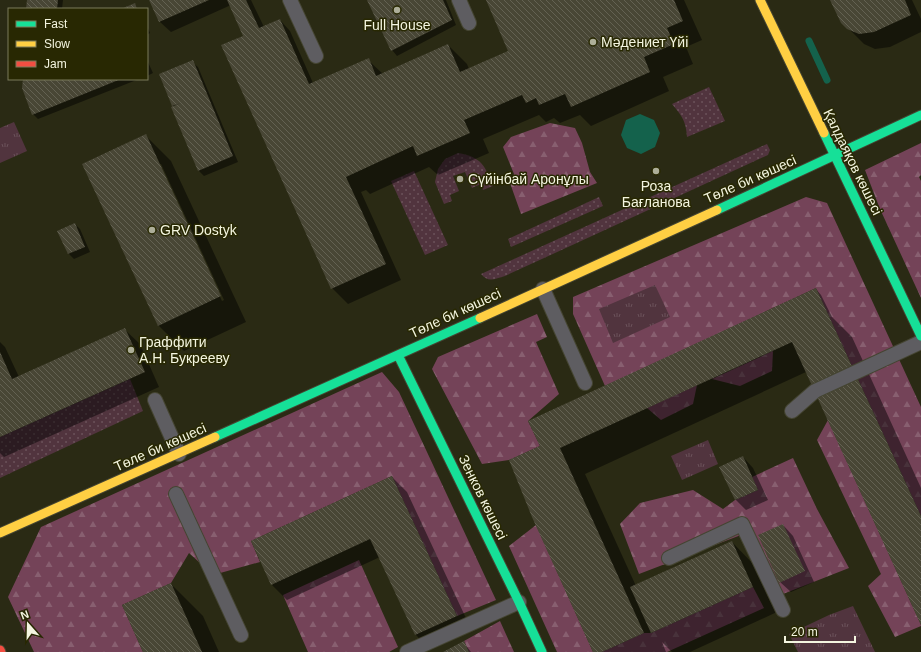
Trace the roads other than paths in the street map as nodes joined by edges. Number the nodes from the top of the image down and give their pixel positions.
1 (290, 0) edge
2 (459, 0) edge
3 (760, 0) edge
4 (469, 23) dead end
5 (316, 56) dead end
6 (921, 116) edge
7 (835, 156) junction
8 (543, 289) junction
9 (921, 336) edge
10 (921, 342) edge
11 (398, 355) junction
12 (585, 383) dead end
13 (155, 400) dead end
14 (792, 411) dead end
15 (179, 454) junction
16 (176, 494) dead end
17 (0, 533) edge
18 (669, 558) dead end
19 (519, 602) junction
20 (784, 610) dead end
21 (241, 635) dead end
22 (407, 652) edge
23 (542, 652) edge

1 - 5 lane
2 - 4 lane
3 - 7 main road, Қалдаяқов көшесі
6 - 7 main road, Төле би көшесі
7 - 8 main road, Төле би көшесі
7 - 9 main road, Қалдаяқов көшесі
8 - 11 main road, Төле би көшесі
8 - 12 lane
10 - 14 lane
11 - 15 main road, Төле би көшесі
11 - 19 main road, Зенков көшесі
13 - 15 lane
15 - 17 main road, Төле би көшесі
16 - 21 lane
18 - 20 lane
19 - 22 lane
19 - 23 main road, Зенков көшесі

